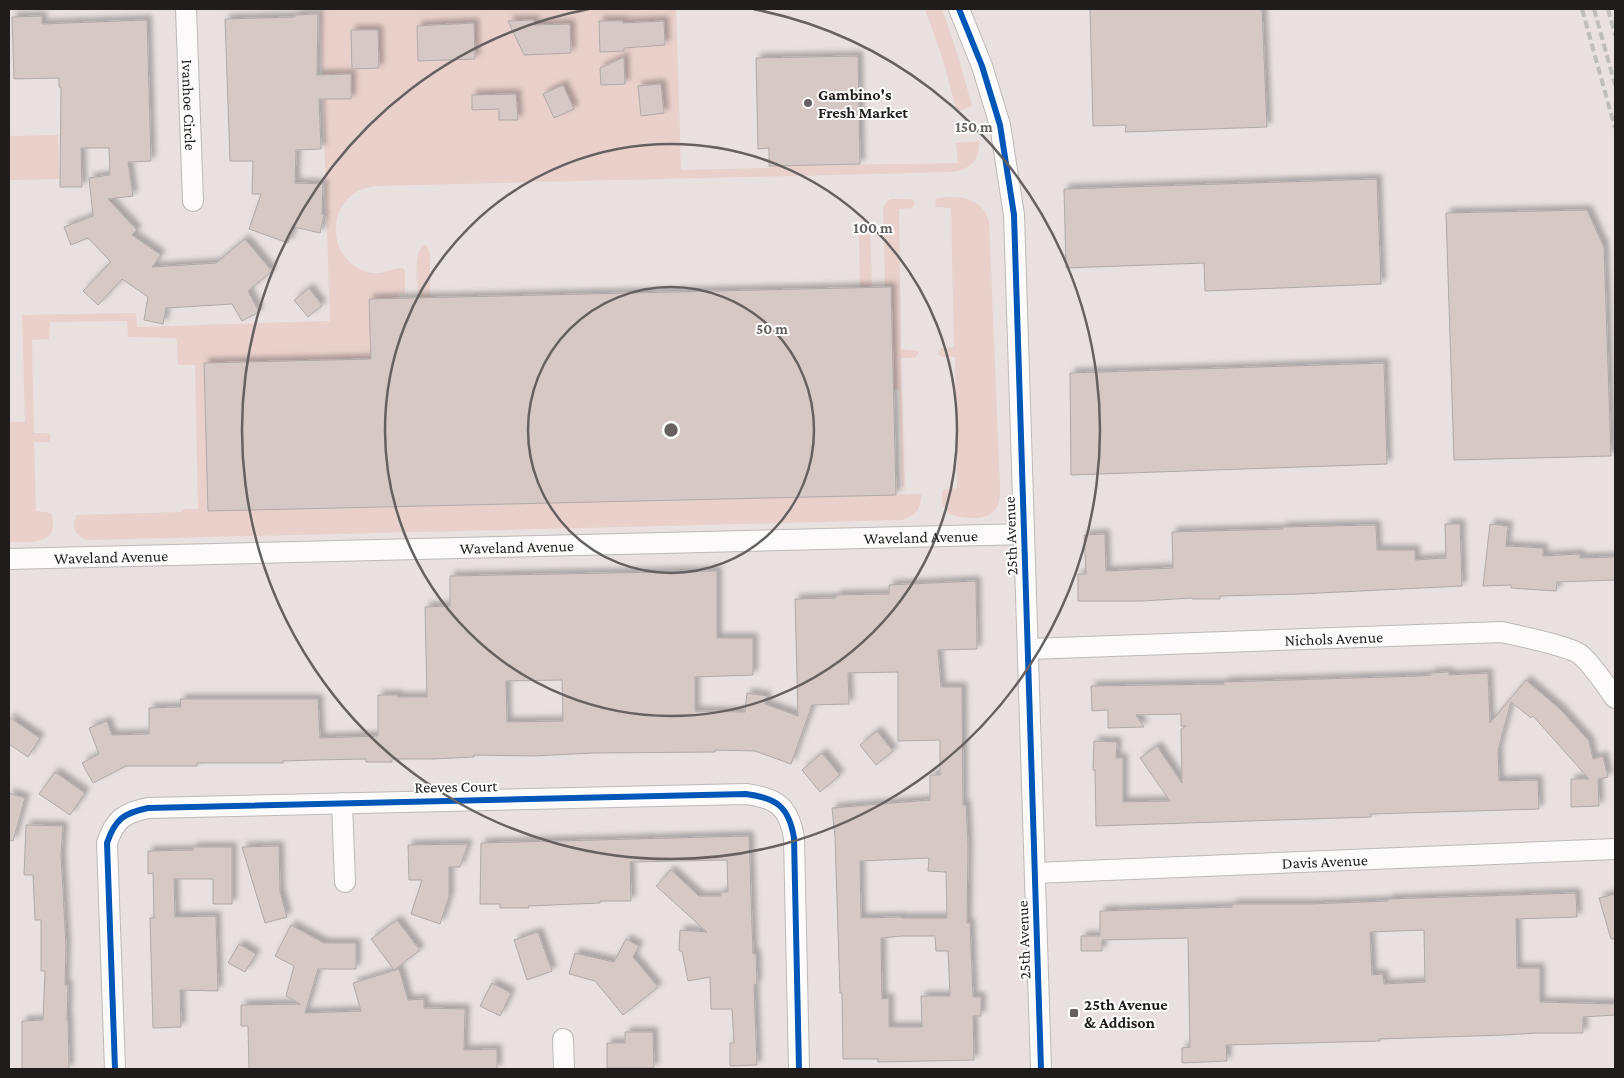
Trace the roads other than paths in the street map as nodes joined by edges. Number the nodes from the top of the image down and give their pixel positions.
1 (186, 9) edge
2 (960, 9) edge
3 (193, 201) dead end
4 (1024, 534) junction
5 (9, 559) edge
6 (1028, 649) junction
7 (1615, 698) edge
8 (342, 803) junction
9 (1615, 849) edge
10 (1035, 873) junction
11 (345, 882) dead end
12 (563, 1040) dead end
13 (115, 1069) edge
14 (564, 1069) edge
15 (799, 1069) edge
16 (1041, 1069) edge

1 - 3 street, Ivanhoe Circle
2 - 4 street, 25th Avenue
4 - 5 street, Waveland Avenue
4 - 6 street, 25th Avenue
6 - 7 street, Nichols Avenue
6 - 10 street, 25th Avenue
8 - 11 street
8 - 13 street, Reeves Court
8 - 15 street, Reeves Court
9 - 10 street, Davis Avenue
10 - 16 street, 25th Avenue
12 - 14 street

